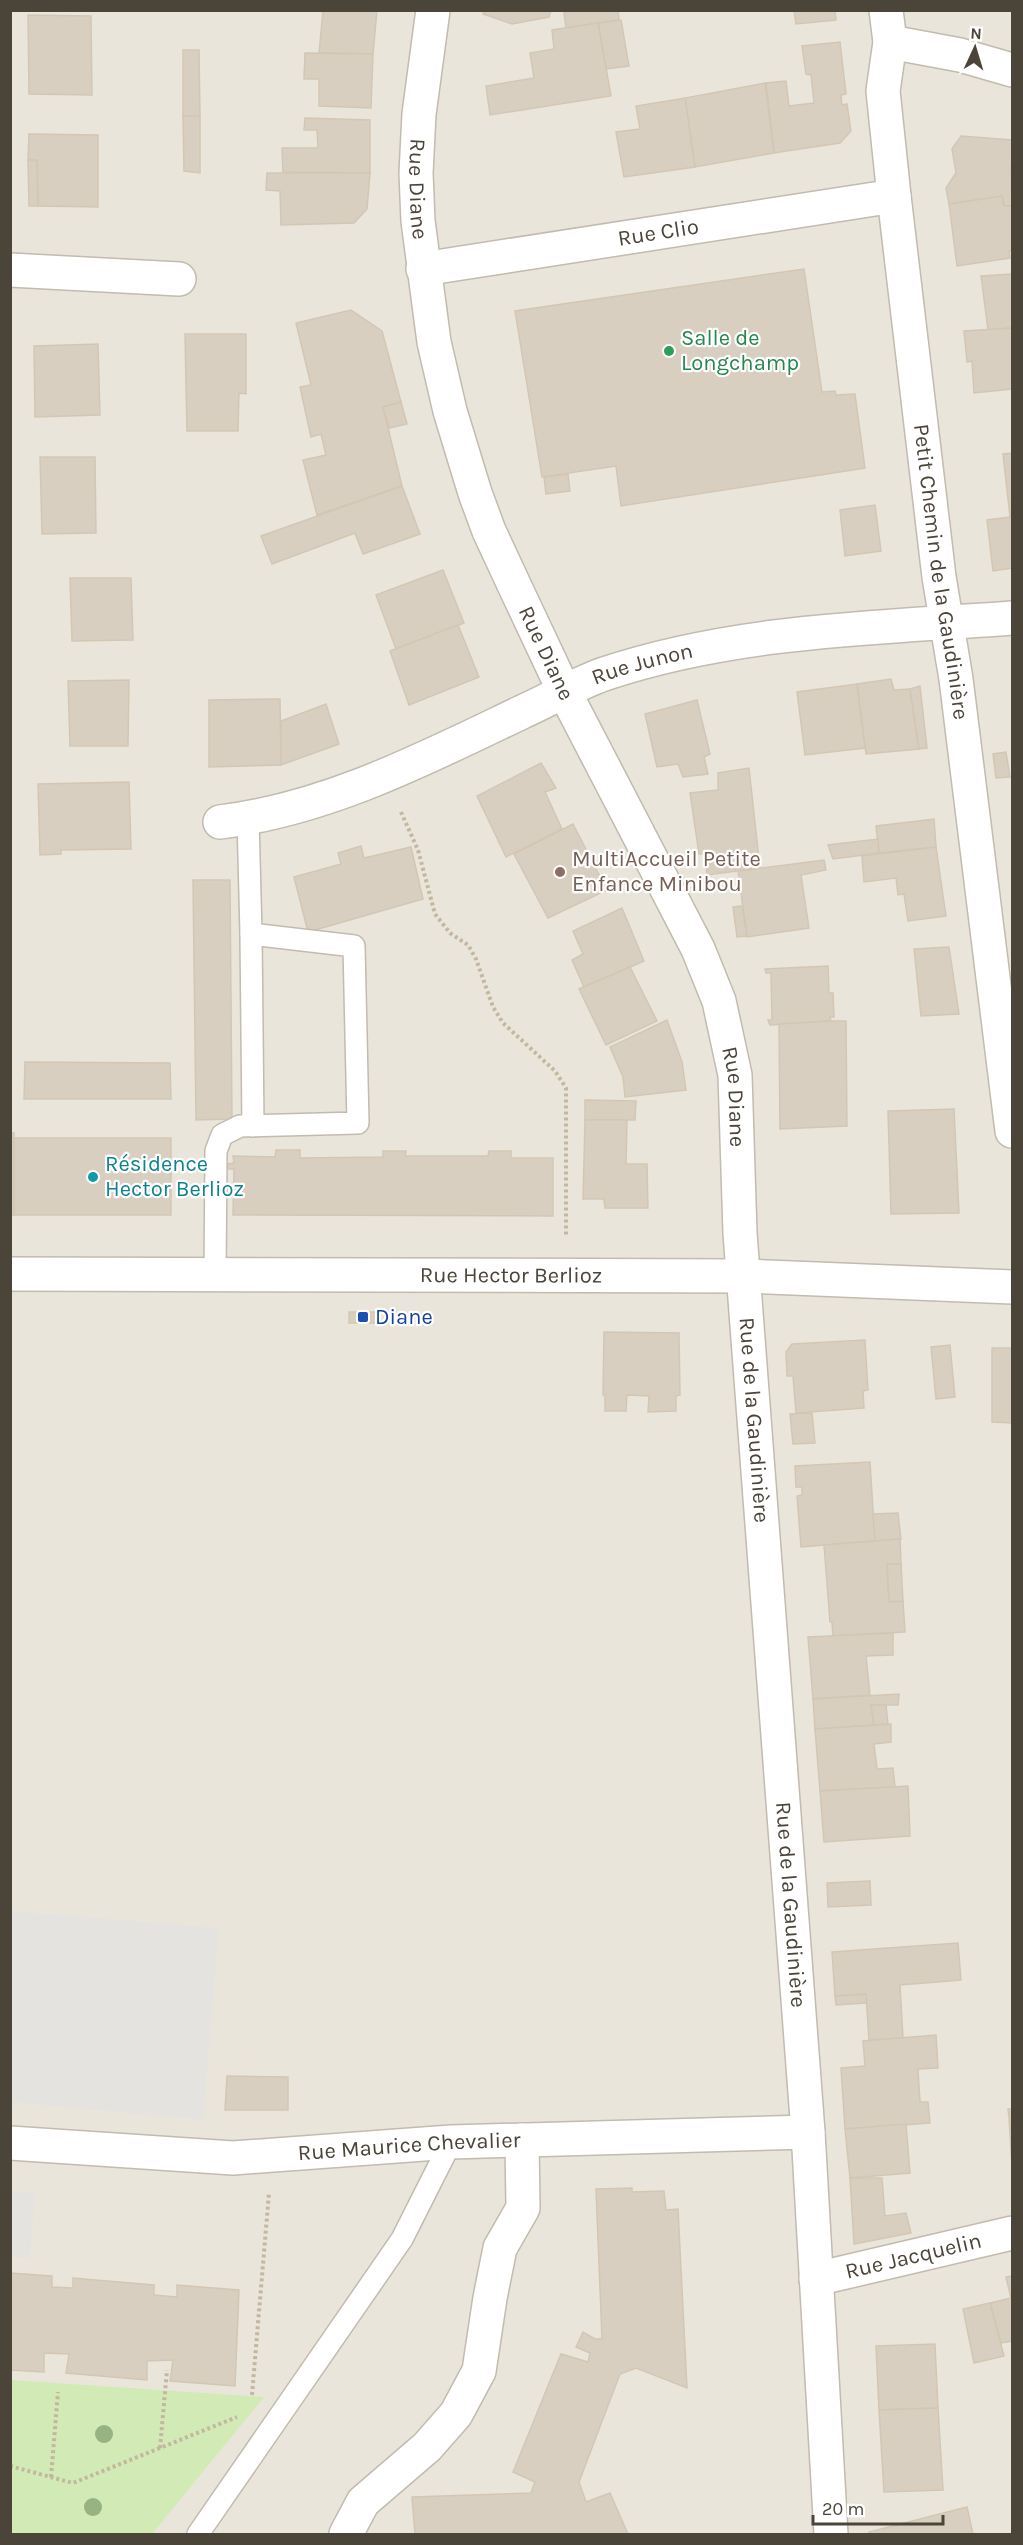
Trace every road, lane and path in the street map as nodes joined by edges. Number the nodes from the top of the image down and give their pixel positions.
1 (433, 10) edge
2 (886, 10) edge
3 (890, 42) junction
4 (1012, 70) edge
5 (894, 196) junction
6 (423, 269) junction
7 (10, 270) edge
8 (179, 279) dead end
9 (1012, 618) edge
10 (947, 622) junction
11 (564, 692) junction
12 (385, 775) junction
13 (234, 820) joint
14 (251, 934) junction
15 (253, 1126) junction
16 (1012, 1131) edge
17 (566, 1239) dead end
18 (10, 1274) edge
19 (215, 1276) junction
20 (744, 1276) junction
21 (1012, 1287) edge
22 (808, 2132) junction
23 (522, 2140) junction
24 (451, 2142) junction
25 (10, 2143) edge
26 (272, 2157) junction
27 (1012, 2233) edge
28 (816, 2279) junction
29 (167, 2370) dead end
30 (58, 2392) dead end
31 (252, 2399) dead end
32 (241, 2415) dead end
33 (160, 2448) junction
34 (10, 2466) edge
35 (51, 2477) junction
36 (198, 2535) edge
37 (346, 2535) edge
38 (831, 2535) edge

1 - 6 street, Rue Diane
2 - 3 street, Petit Chemin de la Gaudinière
3 - 4 street
3 - 5 street, Petit Chemin de la Gaudinière
5 - 6 street, Rue Clio
5 - 10 street, Petit Chemin de la Gaudinière
6 - 11 street, Rue Diane
7 - 8 street
9 - 10 street, Rue Junon
10 - 11 street, Rue Junon
10 - 16 street, Petit Chemin de la Gaudinière
11 - 12 street, Rue Junon
11 - 20 street, Rue Diane
12 - 13 street, Rue Junon
12 - 17 path
13 - 14 lane
14 - 15 lane
14 - 15 lane
15 - 19 lane
18 - 19 street, Rue Hector Berlioz
19 - 20 street, Rue Hector Berlioz
20 - 21 street, Rue Hector Berlioz
20 - 22 street, Rue de la Gaudinière
22 - 23 street, Rue Maurice Chevalier
22 - 28 street, Rue de la Gaudinière
23 - 24 street, Rue Maurice Chevalier
23 - 37 street
24 - 26 street, Rue Maurice Chevalier
24 - 36 lane
25 - 26 street, Rue Maurice Chevalier
26 - 31 path
27 - 28 street, Rue Jacquelin
28 - 38 street, Rue de la Gaudinière
29 - 33 path
30 - 35 path
32 - 33 path
33 - 35 path
34 - 35 path

